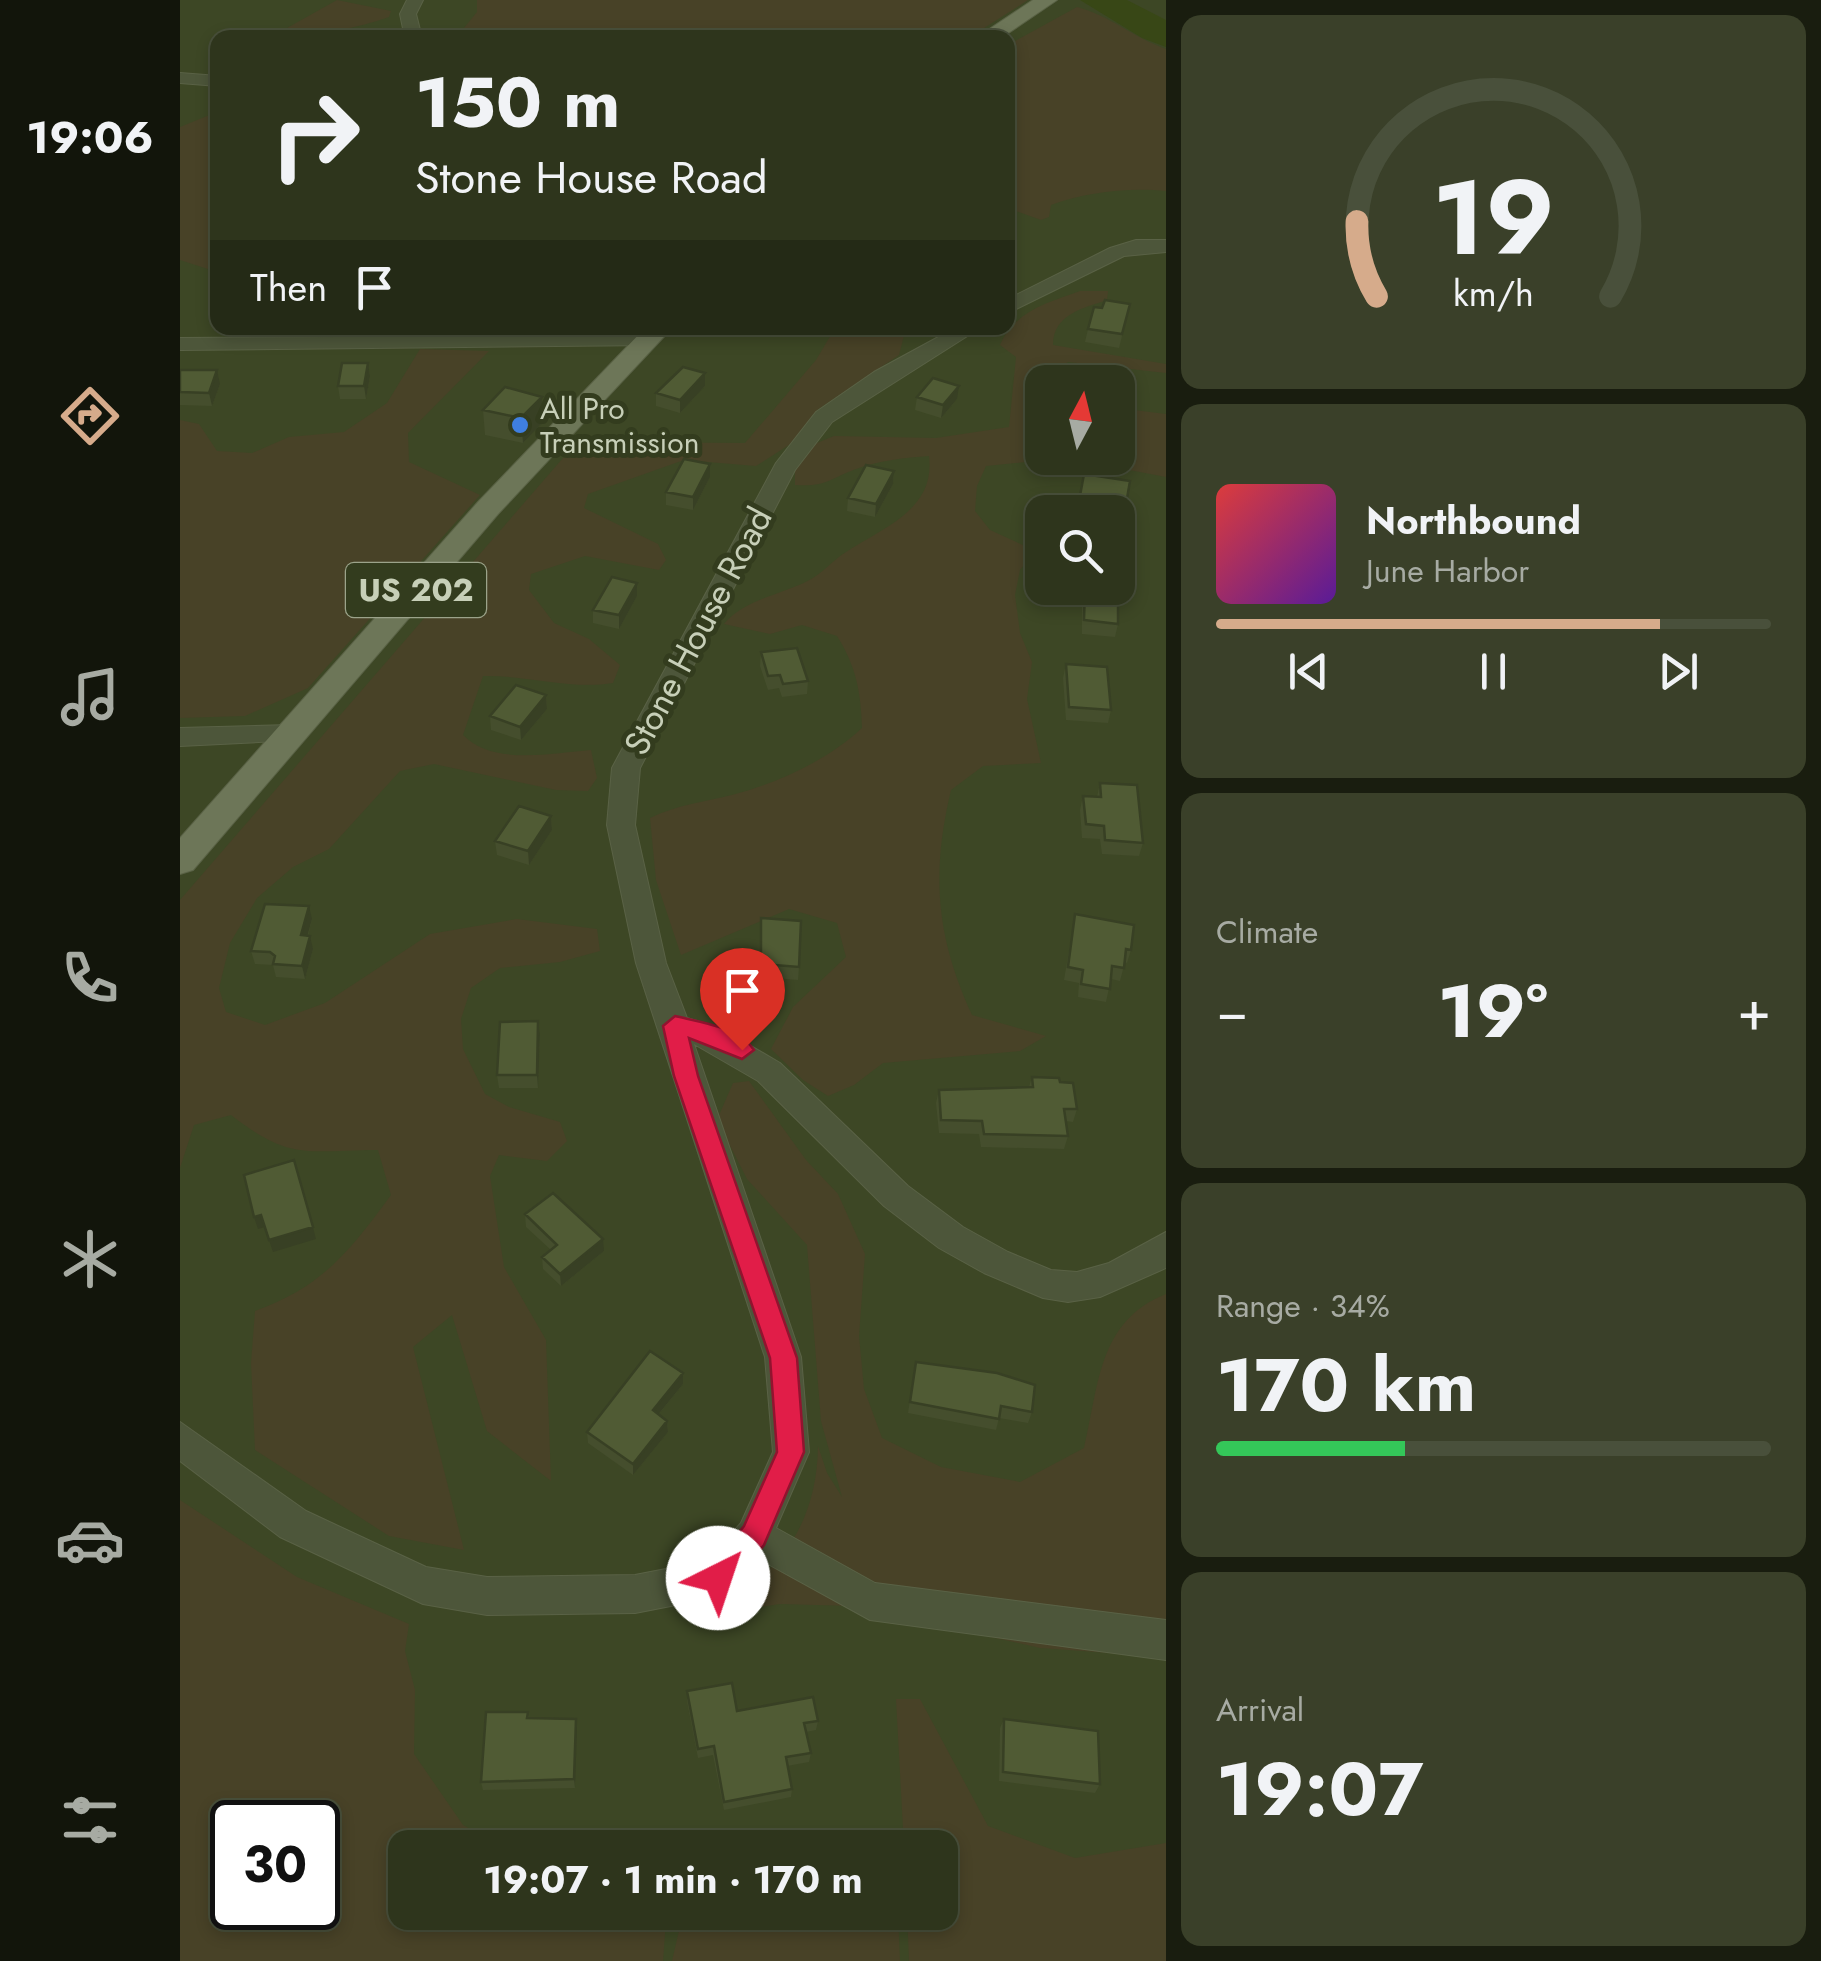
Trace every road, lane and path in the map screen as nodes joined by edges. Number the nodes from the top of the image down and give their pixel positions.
1 (1047, 0) edge
2 (408, 2) edge
3 (413, 30) edge
4 (999, 30) edge
5 (180, 78) edge
6 (210, 80) edge
7 (1166, 246) edge
8 (1015, 303) edge
9 (606, 335) edge
10 (652, 335) edge
11 (959, 335) edge
12 (180, 344) edge
13 (290, 734) junction
14 (180, 737) edge
15 (180, 860) edge
16 (675, 1026) junction
17 (1166, 1246) edge
18 (180, 1439) edge
19 (754, 1536) junction
20 (1166, 1640) edge

1 - 4 main road
2 - 3 street
5 - 6 street
7 - 8 street
9 - 12 street
10 - 13 main road, US 202
11 - 16 street, Stone House Road
13 - 14 street
13 - 15 main road, US 202
16 - 17 street
16 - 19 street, Stone House Road
18 - 19 street, Stone House Road
19 - 20 street

